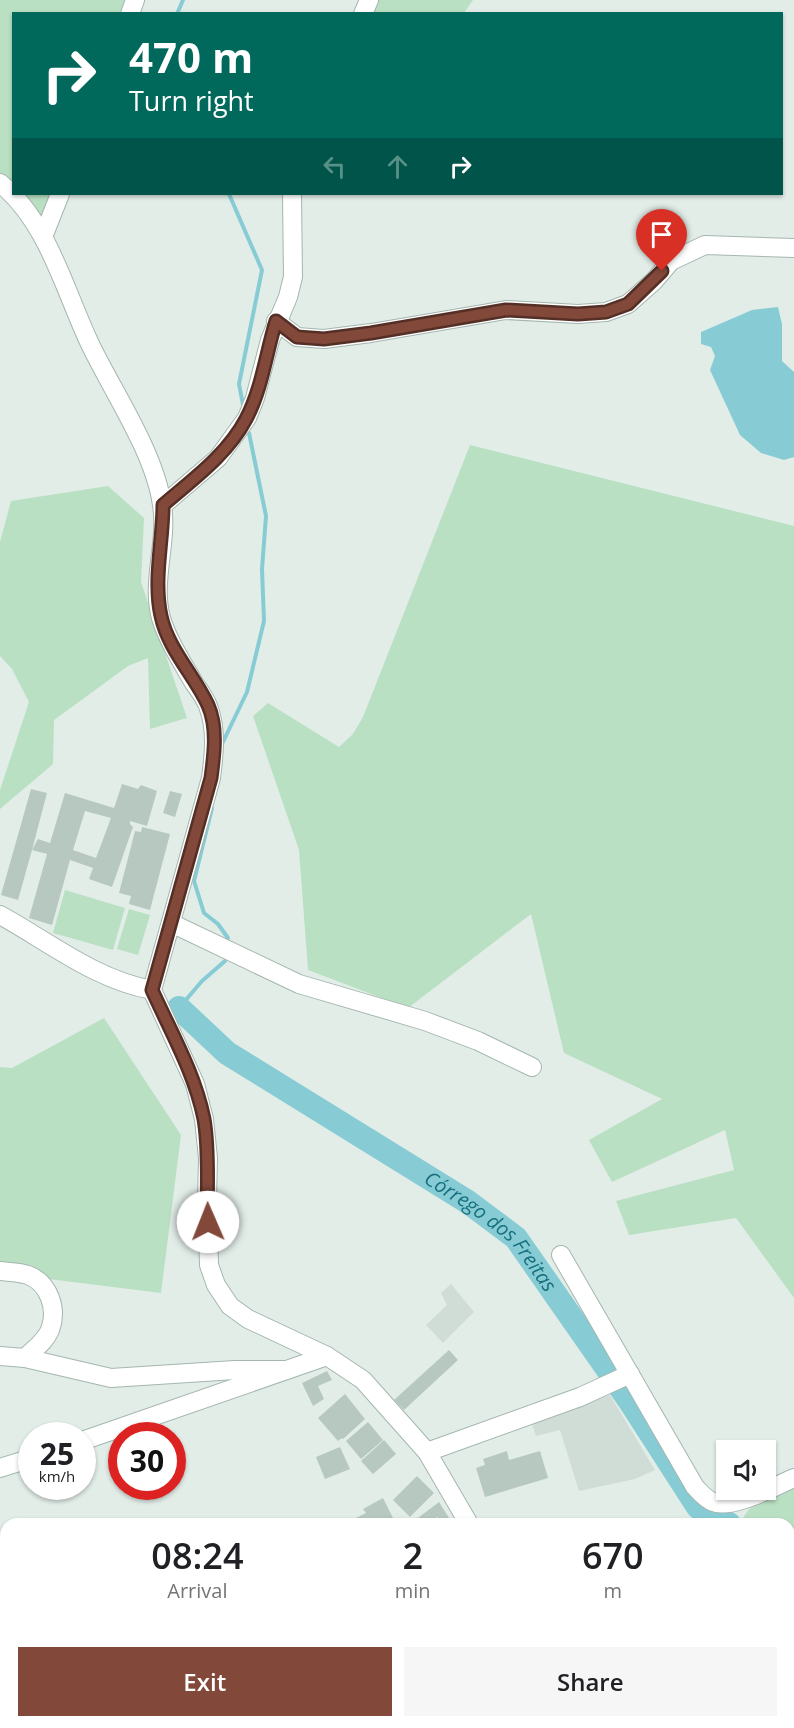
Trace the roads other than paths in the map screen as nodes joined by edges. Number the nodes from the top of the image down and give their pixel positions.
1 (0, 183) edge
2 (12, 194) edge
3 (13, 195) edge
4 (60, 195) edge
5 (292, 195) edge
6 (43, 237) junction
7 (794, 248) edge
8 (276, 321) junction
9 (163, 505) junction
10 (0, 915) edge
11 (171, 923) junction
12 (152, 990) junction
13 (532, 1067) dead end
14 (561, 1255) dead end
15 (0, 1271) edge
16 (0, 1356) edge
17 (327, 1356) junction
18 (25, 1358) junction
19 (287, 1370) junction
20 (627, 1375) junction
21 (96, 1436) edge
22 (427, 1452) junction
23 (18, 1462) edge
24 (0, 1468) edge
25 (794, 1478) edge
26 (466, 1518) edge

1 - 2 street
3 - 6 street
4 - 6 street
5 - 8 street
6 - 9 street
7 - 8 street
8 - 9 street
9 - 11 street
10 - 12 street
11 - 12 street
11 - 13 street
12 - 17 street
14 - 20 street
15 - 18 street
16 - 18 street
17 - 19 street
17 - 22 street
18 - 19 street
19 - 21 street
20 - 22 street
20 - 25 street
22 - 26 street
23 - 24 street

